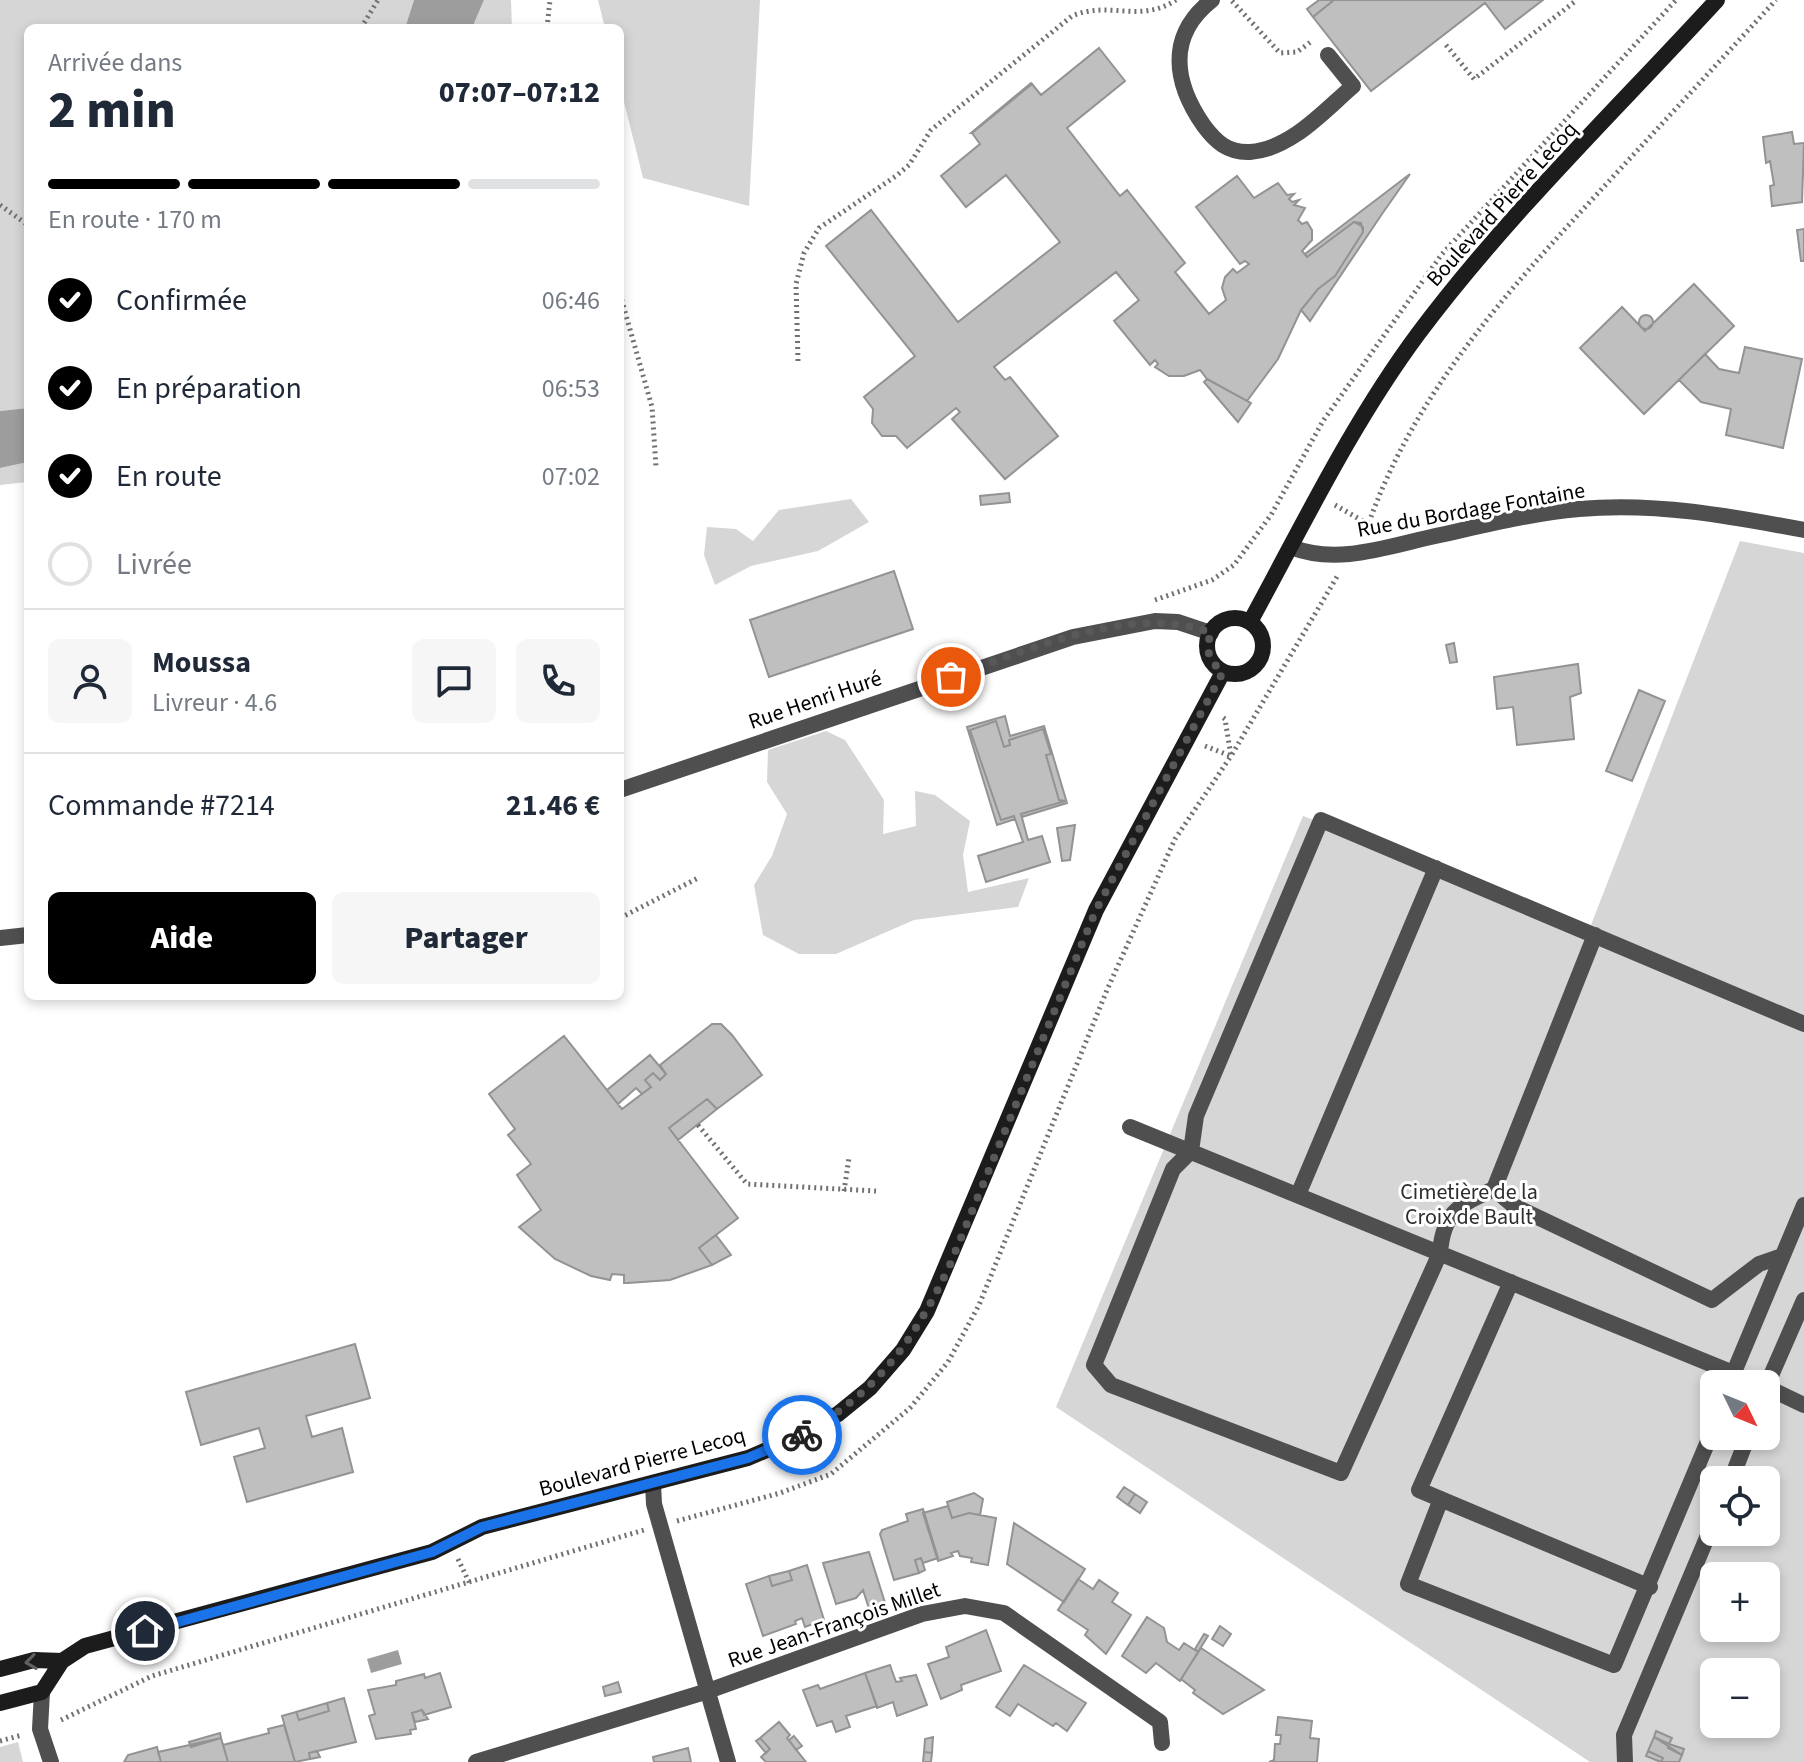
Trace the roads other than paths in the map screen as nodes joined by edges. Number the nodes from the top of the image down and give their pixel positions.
1 (1212, 0) edge
2 (1717, 0) edge
3 (1328, 55) dead end
4 (1804, 530) edge
5 (1291, 547) junction
6 (1250, 622) junction
7 (1211, 633) junction
8 (1223, 672) junction
9 (624, 789) edge
10 (1436, 868) junction
11 (24, 935) edge
12 (1595, 935) junction
13 (0, 938) edge
14 (1804, 1024) edge
15 (1130, 1127) dead end
16 (1191, 1151) junction
17 (1494, 1189) junction
18 (1298, 1195) junction
19 (1804, 1205) edge
20 (1440, 1253) junction
21 (1782, 1256) junction
22 (1511, 1282) junction
23 (1804, 1300) edge
24 (1713, 1370) edge
25 (1734, 1370) edge
26 (1774, 1370) edge
27 (1780, 1394) edge
28 (1804, 1405) edge
29 (1706, 1450) edge
30 (1700, 1466) joint
31 (653, 1483) junction
32 (1441, 1499) junction
33 (1703, 1546) edge
34 (1650, 1587) junction
35 (62, 1661) junction
36 (0, 1669) edge
37 (708, 1691) junction
38 (42, 1692) junction
39 (0, 1703) edge
40 (1162, 1743) dead end
41 (51, 1762) edge
42 (476, 1762) edge
43 (728, 1762) edge
44 (1625, 1762) edge

1 - 3 street
2 - 5 street, Boulevard Pierre Lecoq
4 - 5 street, Rue du Bordage Fontaine
5 - 6 street, Boulevard Pierre Lecoq
6 - 7 street
6 - 8 street
7 - 8 street
7 - 9 street, Rue Henri Huré
8 - 31 street, Boulevard Pierre Lecoq
10 - 12 street
10 - 16 street
10 - 18 street
11 - 13 street
12 - 14 street
12 - 17 street
15 - 16 street
16 - 18 street
16 - 20 street
17 - 20 street
17 - 21 street
18 - 20 street
19 - 21 street
20 - 22 street
21 - 25 street
22 - 24 street
22 - 32 street
23 - 26 street
27 - 28 street
29 - 30 street
30 - 34 street
31 - 35 street, Boulevard Pierre Lecoq
31 - 37 street
32 - 34 street
32 - 34 street
33 - 44 street
35 -> 36 street, Boulevard Pierre Lecoq
35 - 38 street, Boulevard Pierre Lecoq
37 - 40 street, Rue Jean-François Millet
37 - 42 street, Rue Jean-François Millet
37 - 43 street
38 - 39 street
38 - 41 street

